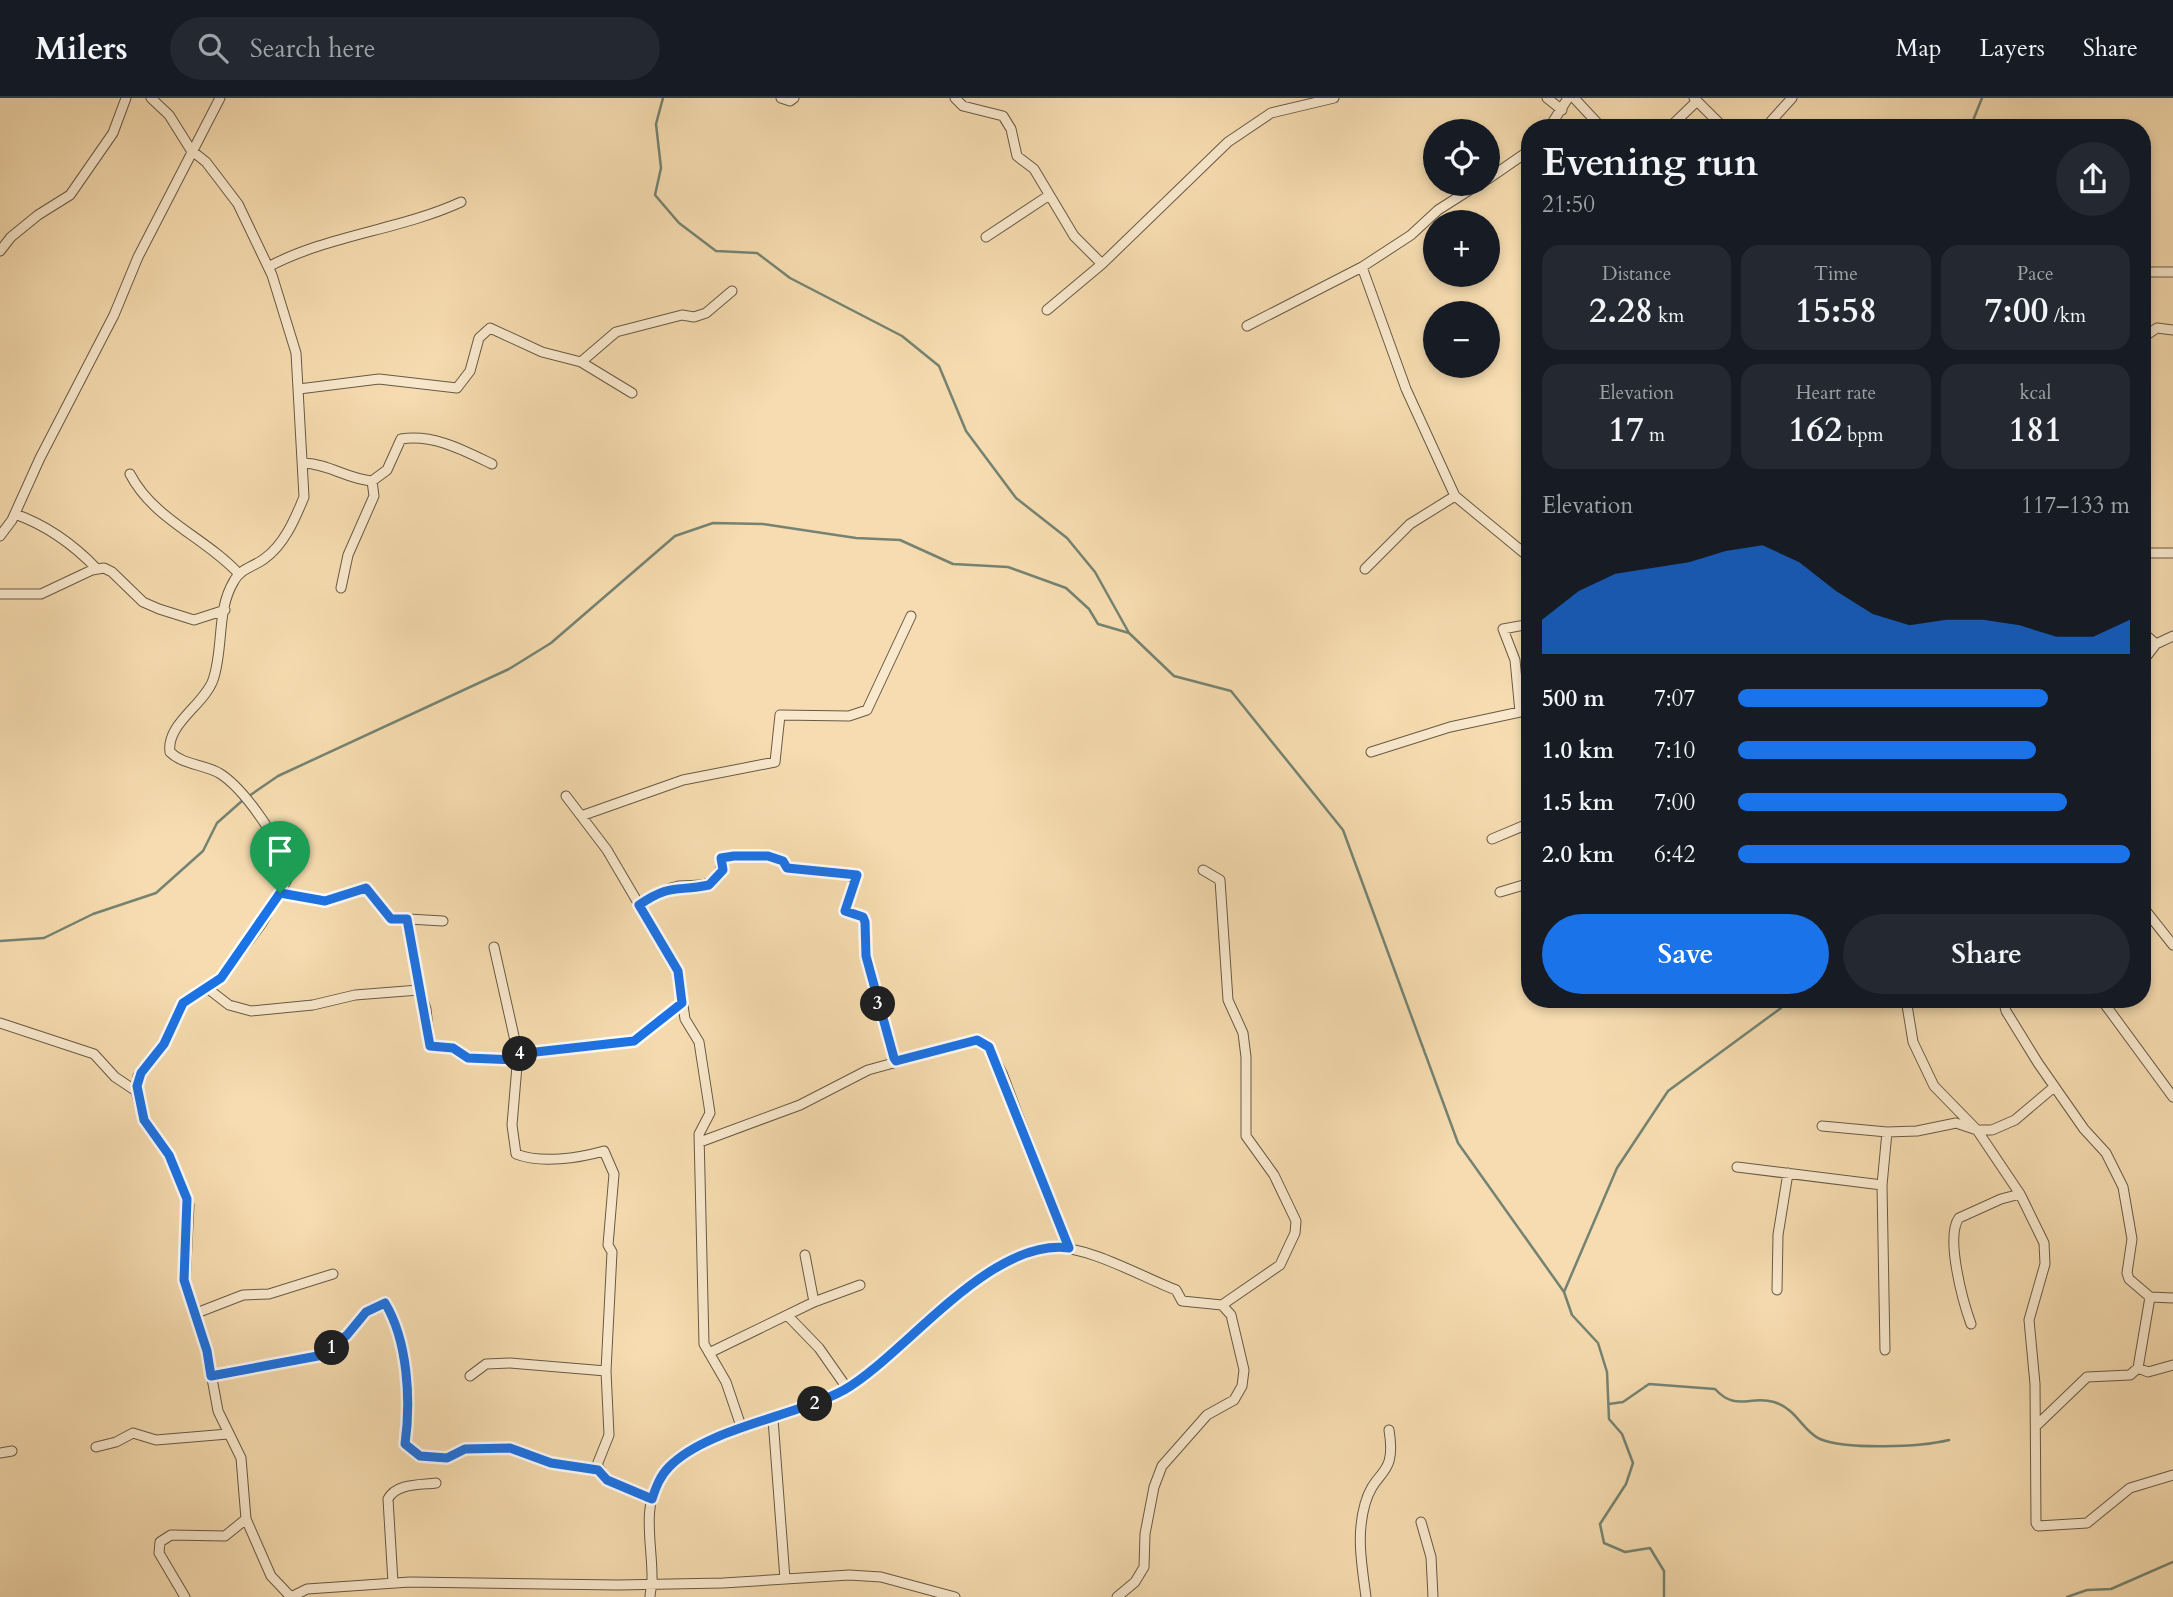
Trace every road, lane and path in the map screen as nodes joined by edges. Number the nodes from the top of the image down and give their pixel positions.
1 (125, 98) edge
2 (151, 98) edge
3 (220, 98) edge
4 (781, 98) edge
5 (794, 98) edge
6 (955, 98) edge
7 (1334, 98) edge
8 (1547, 98) edge
9 (1568, 98) edge
10 (1574, 98) edge
11 (1792, 98) edge
12 (1695, 100) edge
13 (1562, 110) junction
14 (1556, 119) edge
15 (1594, 119) edge
16 (1677, 119) edge
17 (1715, 119) edge
18 (1773, 119) edge
19 (191, 150) junction
20 (1521, 156) edge
21 (1500, 171) edge
22 (1048, 196) junction
23 (1460, 196) edge
24 (461, 202) dead end
25 (986, 237) dead end
26 (0, 251) edge
27 (1102, 264) junction
28 (268, 267) junction
29 (1362, 267) junction
30 (2151, 272) edge
31 (2173, 272) edge
32 (732, 291) dead end
33 (1047, 310) dead end
34 (1247, 326) dead end
35 (2173, 330) edge
36 (2151, 332) edge
37 (581, 362) junction
38 (299, 389) junction
39 (632, 393) dead end
40 (304, 463) junction
41 (492, 464) dead end
42 (130, 474) dead end
43 (372, 481) junction
44 (1455, 496) junction
45 (15, 514) junction
46 (0, 536) edge
47 (1521, 551) edge
48 (2173, 552) edge
49 (2151, 553) edge
50 (97, 569) junction
51 (1364, 569) dead end
52 (239, 574) junction
53 (341, 588) dead end
54 (0, 594) edge
55 (225, 610) junction
56 (911, 616) dead end
57 (1521, 626) edge
58 (2173, 636) edge
59 (2151, 639) edge
60 (2157, 644) junction
61 (2151, 651) edge
62 (1371, 752) dead end
63 (566, 796) dead end
64 (581, 816) junction
65 (1521, 827) edge
66 (1492, 839) dead end
67 (1203, 870) dead end
68 (1521, 886) edge
69 (1500, 892) dead end
70 (280, 893) junction
71 (639, 905) junction
72 (407, 919) junction
73 (443, 921) dead end
74 (2151, 922) edge
75 (2173, 945) edge
76 (494, 947) dead end
77 (208, 988) junction
78 (419, 990) junction
79 (682, 1003) junction
80 (1907, 1008) edge
81 (2006, 1008) edge
82 (2108, 1008) edge
83 (0, 1023) edge
84 (518, 1057) junction
85 (896, 1061) junction
86 (2054, 1087) junction
87 (136, 1091) junction
88 (2173, 1097) edge
89 (1822, 1126) dead end
90 (1977, 1130) junction
91 (1887, 1132) junction
92 (700, 1142) junction
93 (1737, 1167) dead end
94 (1788, 1173) junction
95 (1882, 1185) junction
96 (2020, 1194) junction
97 (1069, 1248) junction
98 (805, 1255) dead end
99 (333, 1274) dead end
100 (860, 1284) dead end
101 (1777, 1290) dead end
102 (2150, 1297) junction
103 (2173, 1298) edge
104 (814, 1302) junction
105 (1222, 1305) junction
106 (194, 1314) junction
107 (787, 1315) junction
108 (1971, 1324) dead end
109 (1885, 1350) dead end
110 (709, 1353) junction
111 (2173, 1365) edge
112 (2138, 1368) junction
113 (606, 1371) junction
114 (211, 1376) junction
115 (470, 1376) dead end
116 (847, 1388) junction
117 (773, 1419) junction
118 (2036, 1426) junction
119 (742, 1429) junction
120 (1389, 1430) dead end
121 (228, 1434) junction
122 (96, 1447) dead end
123 (12, 1451) dead end
124 (0, 1453) edge
125 (598, 1470) junction
126 (2173, 1475) edge
127 (436, 1483) dead end
128 (652, 1499) junction
129 (246, 1519) junction
130 (1421, 1522) dead end
131 (785, 1579) junction
132 (393, 1583) junction
133 (652, 1583) junction
134 (520, 1586) junction
135 (320, 1593) edge
136 (185, 1597) edge
137 (291, 1597) edge
138 (517, 1597) edge
139 (650, 1597) edge
140 (955, 1597) edge
141 (1117, 1597) edge
142 (1366, 1597) edge
143 (1433, 1597) edge

1 - 26 street
2 - 19 street
3 - 19 street
4 - 5 street
6 - 22 street
7 - 27 street
8 - 13 street
9 - 13 street
10 - 15 street
11 - 18 street
12 - 16 street
12 - 17 street
13 - 14 street
19 - 28 street
19 - 45 street
20 - 21 street
22 - 25 street
22 - 27 street
23 - 29 street
24 - 28 street
27 - 33 street
28 - 38 street
29 - 34 street
29 - 44 street
30 - 31 street
32 - 37 street
35 - 36 street
37 - 38 street
37 - 39 street
38 - 40 street
40 - 43 street
40 - 52 street
41 - 43 street
42 - 52 street
43 - 53 street
44 - 47 street
44 - 51 street
45 - 46 street
45 - 50 street
48 - 49 street
50 - 54 street
50 - 55 street
52 - 55 street
55 - 70 street
56 - 64 street
57 - 62 street
58 - 60 street
59 - 60 street
60 - 61 street
63 - 64 street
64 - 71 street
65 - 66 street
67 - 105 street
68 - 69 street
70 - 72 street
70 - 77 street
71 - 79 street
71 - 85 street
72 - 73 street
72 - 78 street
74 - 75 street
76 - 84 street
77 - 78 street
77 - 87 street
78 - 84 street
79 - 84 street
79 - 92 street
80 - 90 street
81 - 86 street
82 - 88 street
83 - 87 street
84 - 113 street
85 - 92 street
85 - 97 street
86 - 90 street
86 - 102 street
87 - 106 street
89 - 91 street
90 - 91 street
90 - 96 street
91 - 95 street
92 - 110 street
93 - 94 street
94 - 95 street
94 - 101 street
95 - 109 street
96 - 108 street
96 - 118 street
97 - 105 street
97 - 116 street
98 - 104 street
99 - 106 street
100 - 104 street
102 - 103 street
102 - 112 street
104 - 107 street
105 - 141 street
106 - 114 street
107 - 110 street
107 - 116 street
110 - 119 street
111 - 112 street
112 - 118 street
113 - 115 street
113 - 125 street
114 - 121 street
114 - 125 street
116 - 117 street
117 - 119 street
117 - 131 street
118 - 126 street
119 - 128 street
120 - 142 street
121 - 122 street
121 - 129 street
123 - 124 street
125 - 128 street
127 - 132 street
128 - 133 street
129 - 136 street
129 - 137 street
130 - 143 street
131 - 133 street
131 - 140 street
132 - 134 street
132 - 135 street
133 - 134 street
133 - 139 street
134 - 138 street
135 - 137 street

